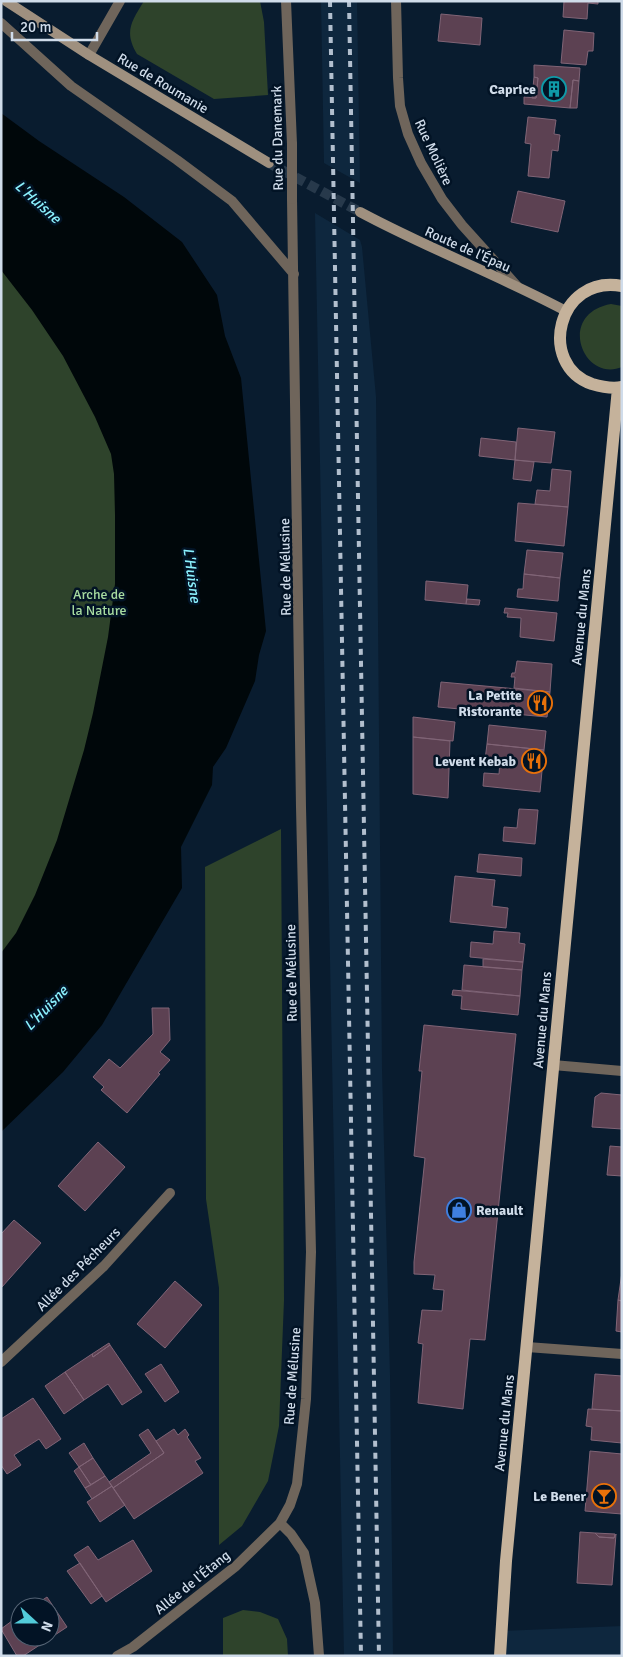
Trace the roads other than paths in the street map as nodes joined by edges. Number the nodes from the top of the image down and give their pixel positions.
1 (6, 1) edge
2 (120, 1) edge
3 (286, 1) edge
4 (396, 1) edge
5 (1, 23) edge
6 (89, 55) junction
7 (269, 162) tunnel mouth
8 (360, 212) tunnel mouth
9 (294, 274) junction
10 (517, 286) junction
11 (622, 286) edge
12 (566, 311) junction
13 (620, 387) edge
14 (554, 1065) junction
15 (622, 1071) edge
16 (170, 1193) dead end
17 (527, 1347) junction
18 (622, 1354) edge
19 (1, 1362) edge
20 (280, 1523) junction
21 (116, 1656) edge
22 (320, 1656) edge
23 (500, 1656) edge

1 - 6 street, Rue de Roumanie
2 - 6 street
3 - 9 street, Rue du Danemark, bridge
4 - 10 street, Rue Molière
5 - 9 street
6 - 7 street, Rue de Roumanie
8 - 10 street, Route de l'Épau
9 - 20 street, Rue de Mélusine
10 - 12 street, Route de l'Épau
11 - 12 main road
12 - 13 main road
13 - 14 main road, Avenue du Mans
14 - 15 street
14 - 17 main road, Avenue du Mans
16 - 19 street, Allée des Pécheurs
17 - 18 street
17 - 23 main road, Avenue du Mans
20 - 21 street, Allée de l'Étang
20 - 22 street

